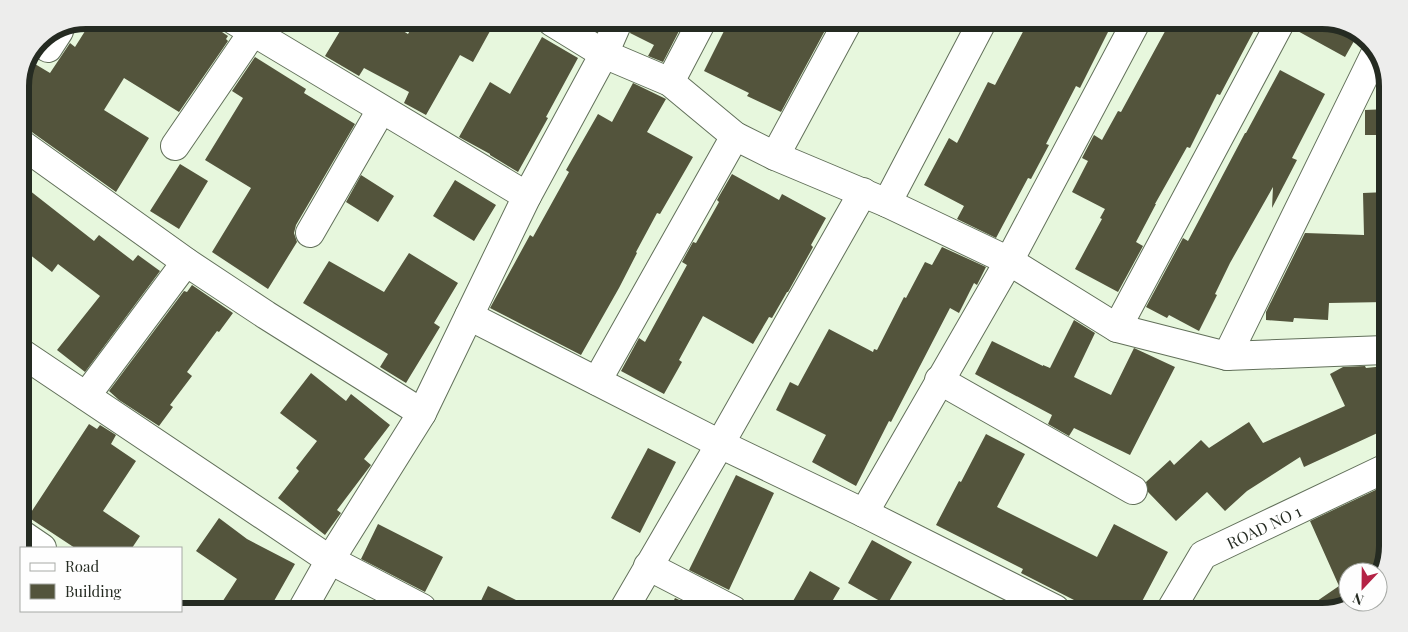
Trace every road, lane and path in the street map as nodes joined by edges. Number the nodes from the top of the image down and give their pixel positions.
1 (242, 29) edge
2 (249, 29) edge
3 (563, 29) edge
4 (615, 29) edge
5 (697, 29) edge
6 (844, 29) edge
7 (978, 29) edge
8 (1132, 29) edge
9 (1277, 29) edge
10 (604, 54) junction
11 (1373, 59) edge
12 (670, 82) junction
13 (381, 110) junction
14 (735, 136) junction
15 (175, 146) dead end
16 (29, 149) edge
17 (774, 156) junction
18 (527, 196) junction
19 (875, 197) junction
20 (310, 233) dead end
21 (1009, 261) junction
22 (186, 262) junction
23 (469, 316) junction
24 (1117, 328) junction
25 (1379, 350) edge
26 (1227, 356) junction
27 (29, 358) edge
28 (939, 380) junction
29 (597, 381) junction
30 (86, 396) junction
31 (422, 413) junction
32 (720, 444) junction
33 (1379, 471) edge
34 (1133, 490) dead end
35 (864, 513) junction
36 (29, 539) edge
37 (41, 547) edge
38 (330, 560) junction
39 (648, 566) junction
40 (306, 603) edge
41 (412, 603) edge
42 (627, 603) edge
43 (719, 603) edge
44 (1043, 603) edge
45 (1175, 603) edge

1 - 15 street
2 - 13 street
3 - 10 street
4 - 10 street
5 - 12 street
6 - 17 street
7 - 19 street
8 - 21 street
9 - 24 street
10 - 12 street
10 - 18 street
11 - 26 street
12 - 14 street
13 - 18 street
13 - 20 street
14 - 17 street
14 - 29 street
16 - 22 street
17 - 19 street
18 - 23 street
19 - 21 street
19 - 32 street
21 - 24 street
21 - 28 street
22 - 30 street
22 - 31 street
23 - 29 street
23 - 31 street
24 - 26 street
25 - 26 street
27 - 30 street
28 - 34 street
28 - 35 street
29 - 32 street
30 - 38 street
31 - 38 street
32 - 35 street
32 - 39 street
33 - 45 street, ROAD NO 1
35 - 44 street
36 - 37 street
38 - 40 street
38 - 41 street
39 - 42 street
39 - 43 street

